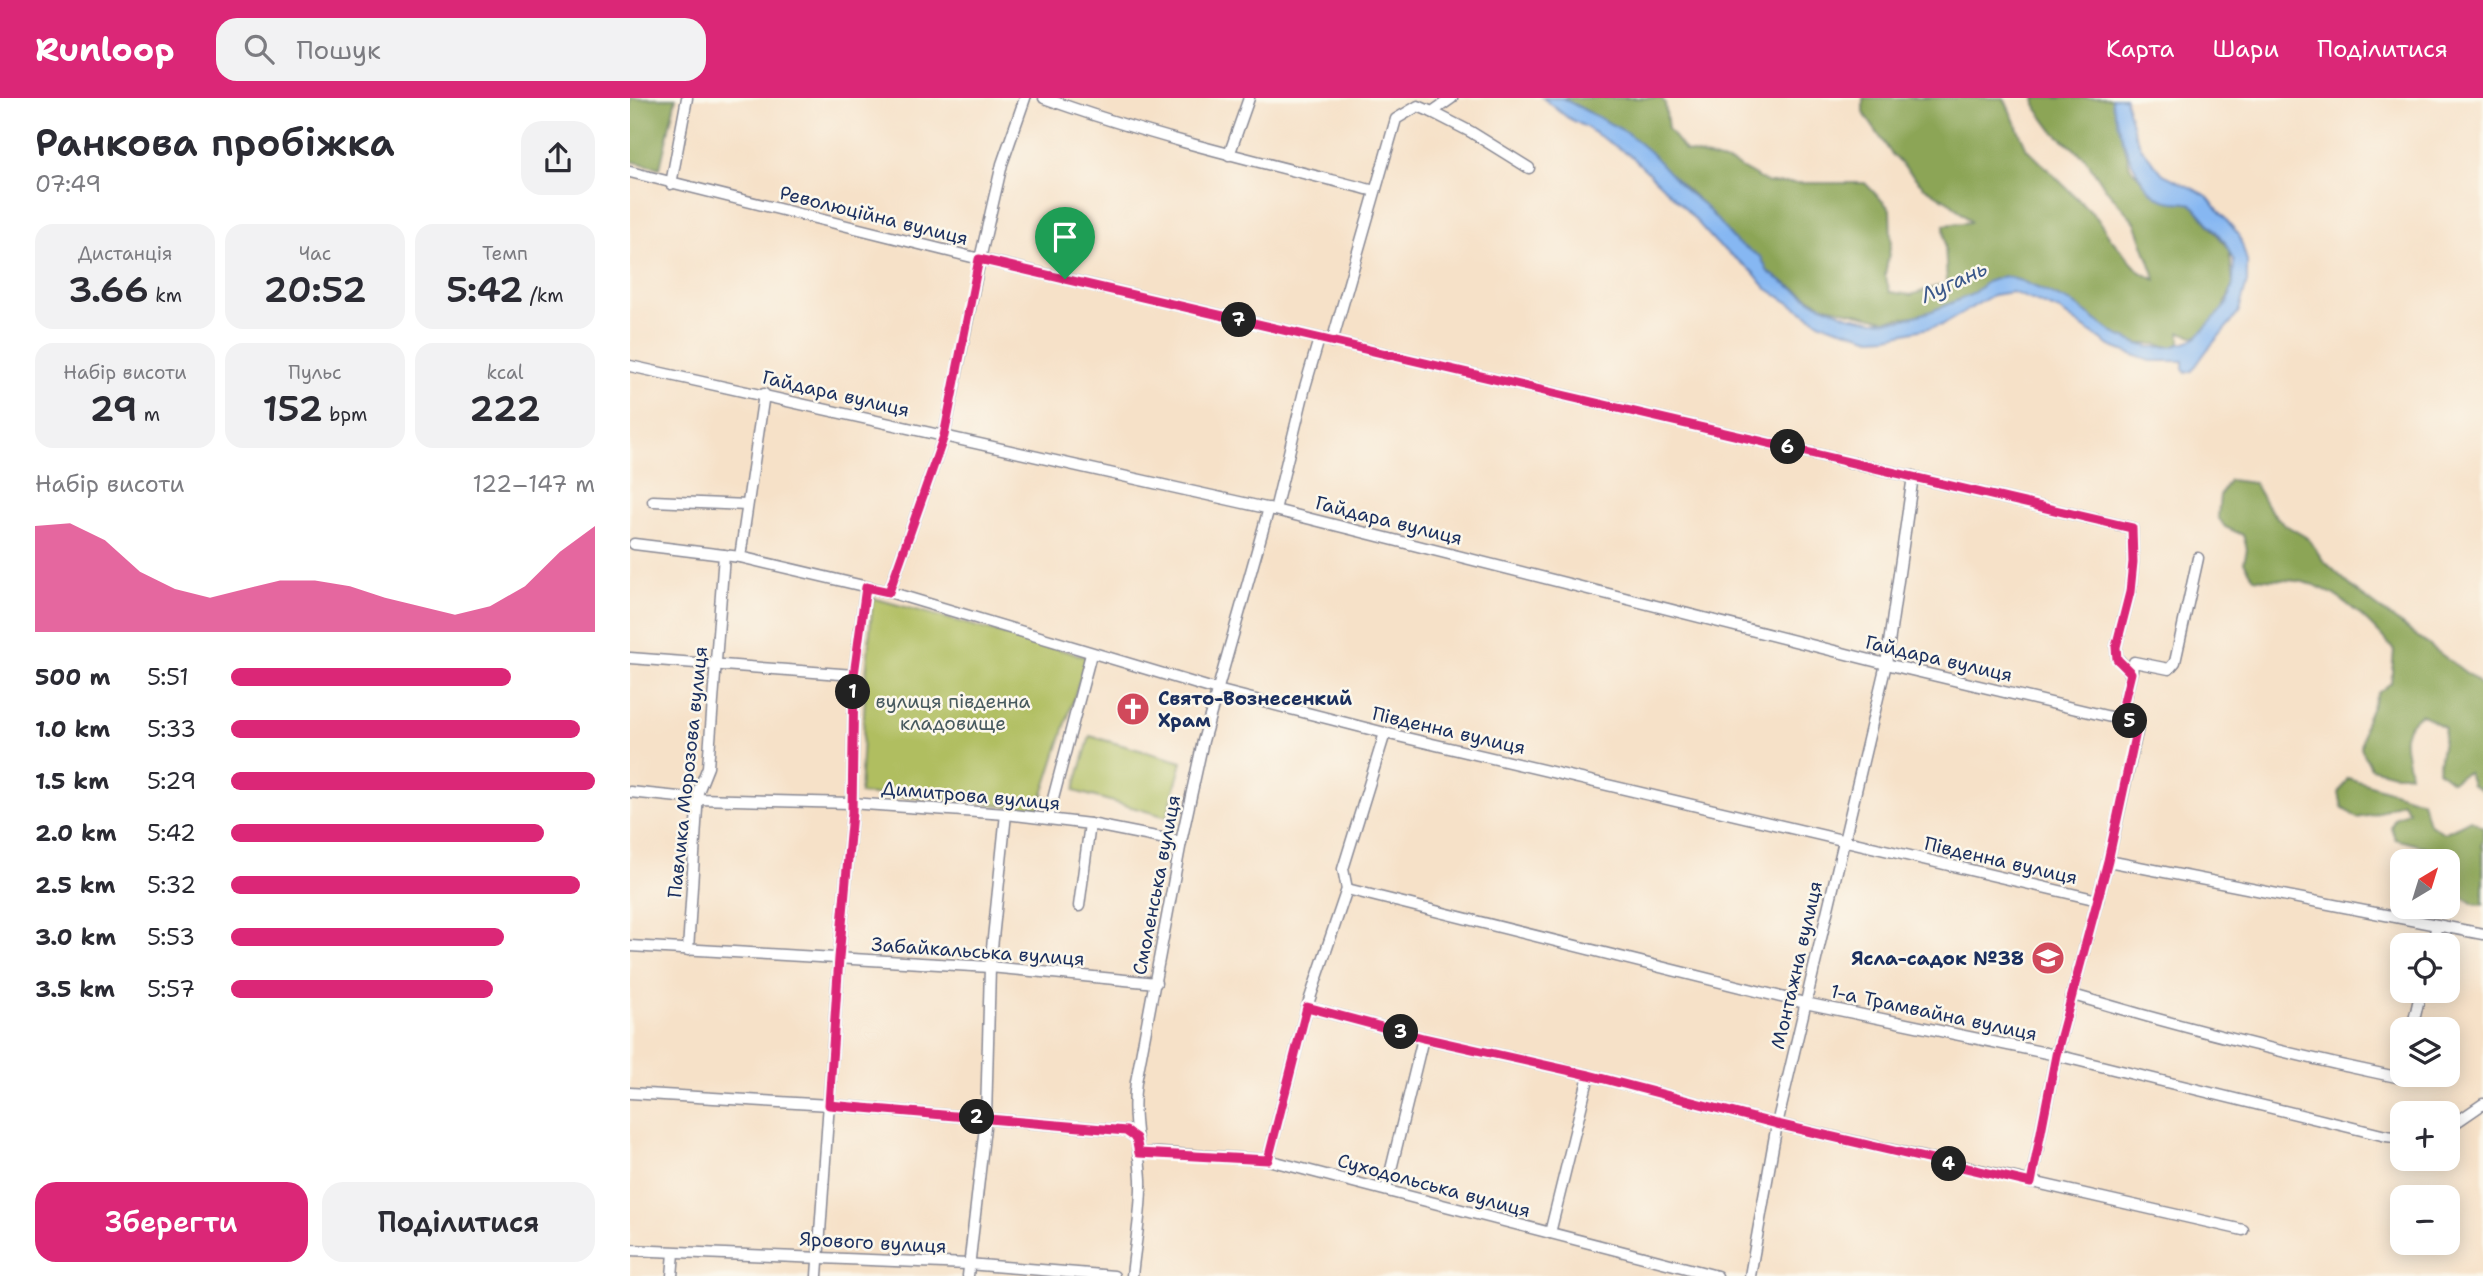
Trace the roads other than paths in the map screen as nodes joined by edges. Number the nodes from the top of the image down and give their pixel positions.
1 (687, 98) edge
2 (1025, 98) edge
3 (1044, 98) edge
4 (1249, 98) edge
5 (1451, 98) edge
6 (1416, 102) edge
7 (1432, 112) junction
8 (1229, 155) junction
9 (1529, 169) dead end
10 (630, 172) edge
11 (671, 184) junction
12 (1375, 191) junction
13 (979, 259) junction
14 (1319, 339) junction
15 (1332, 342) junction
16 (630, 366) edge
17 (764, 394) junction
18 (944, 436) junction
19 (1913, 476) junction
20 (653, 501) dead end
21 (747, 505) junction
22 (1272, 509) junction
23 (634, 544) dead end
24 (724, 555) junction
25 (740, 557) junction
26 (2198, 558) dead end
27 (866, 587) junction
28 (889, 592) junction
29 (1091, 654) junction
30 (630, 658) edge
31 (1886, 664) junction
32 (716, 665) junction
33 (2131, 673) junction
34 (854, 675) junction
35 (1217, 691) junction
36 (2120, 718) junction
37 (1385, 733) junction
38 (630, 792) edge
39 (698, 799) junction
40 (850, 803) junction
41 (1006, 814) junction
42 (1048, 818) junction
43 (1090, 824) junction
44 (1843, 841) junction
45 (1181, 842) junction
46 (2108, 861) junction
47 (1347, 890) junction
48 (2098, 900) junction
49 (1079, 906) dead end
50 (2437, 925) junction
51 (2435, 933) edge
52 (2483, 934) edge
53 (630, 946) edge
54 (688, 950) junction
55 (839, 958) junction
56 (990, 967) junction
57 (1156, 983) junction
58 (2073, 995) junction
59 (1804, 1003) junction
60 (1307, 1007) junction
61 (1423, 1038) junction
62 (2056, 1055) junction
63 (1589, 1075) junction
64 (2390, 1076) edge
65 (630, 1093) edge
66 (2483, 1104) edge
67 (829, 1105) junction
68 (986, 1118) junction
69 (2460, 1120) edge
70 (1777, 1124) junction
71 (2390, 1136) edge
72 (1136, 1138) junction
73 (1139, 1153) junction
74 (1268, 1160) junction
75 (2031, 1183) junction
76 (1387, 1190) junction
77 (2243, 1230) dead end
78 (1550, 1233) junction
79 (630, 1250) edge
80 (674, 1252) junction
81 (818, 1256) junction
82 (968, 1270) edge
83 (672, 1276) edge
84 (817, 1276) edge
85 (1114, 1276) edge
86 (1132, 1276) edge
87 (1717, 1276) edge
88 (1750, 1276) edge

1 - 11 street
2 - 13 street
3 - 8 street
4 - 8 street
5 - 7 street
6 - 7 street
6 - 12 street
7 - 9 street
8 - 12 street
10 - 11 street, Революційна вулиця
11 - 13 street, Революційна вулиця
12 - 15 street
13 - 14 street, Революційна вулиця
13 - 18 street
14 - 15 street, Революційна вулиця
14 - 22 street, Смоленська вулиця
15 - 19 street, Революційна вулиця
16 - 17 street, Гайдара вулиця
17 - 18 street, Гайдара вулиця
17 - 21 street
18 - 22 street, Гайдара вулиця
18 - 28 street
19 - 31 street, Монтажна вулиця
19 - 33 street, Революційна вулиця
20 - 21 street
21 - 25 street
22 - 31 street, Гайдара вулиця
22 - 35 street, Смоленська вулиця
23 - 24 street, Південна вулиця
24 - 25 street, Південна вулиця
24 - 32 street, Павлика Морозова вулиця
25 - 27 street, Південна вулиця
26 - 33 street
27 - 28 street, Південна вулиця
27 - 34 street
28 - 29 street, Південна вулиця
29 - 35 street, Південна вулиця
29 - 42 street
30 - 32 street
31 - 36 street, Гайдара вулиця
31 - 44 street, Монтажна вулиця
32 - 34 street
32 - 39 street, Павлика Морозова вулиця
33 - 36 street
34 - 40 street
35 - 37 street, Південна вулиця
35 - 45 street, Смоленська вулиця
36 - 46 street, Гайдара вулиця
37 - 44 street, Південна вулиця
37 - 47 street
38 - 39 street, Димитрова вулиця
39 - 40 street, Димитрова вулиця
39 - 54 street, Павлика Морозова вулиця
40 - 41 street, Димитрова вулиця
40 - 55 street
41 - 42 street, Димитрова вулиця
41 - 56 street
42 - 43 street, Димитрова вулиця
43 - 45 street, Димитрова вулиця
43 - 49 street
44 - 48 street, Південна вулиця
44 - 59 street, Монтажна вулиця
45 - 57 street, Смоленська вулиця
46 - 48 street
46 - 50 street, Південна вулиця
47 - 59 street, 1-а Трамвайна вулиця
47 - 60 street
48 - 58 street
50 - 51 street
50 - 52 street, Південна вулиця
53 - 54 street, Забайкальська вулиця
54 - 55 street, Забайкальська вулиця
55 - 56 street, Забайкальська вулиця
55 - 67 street
56 - 57 street, Забайкальська вулиця
56 - 68 street
57 - 72 street, Смоленська вулиця
58 - 62 street
58 - 64 street
59 - 62 street, 1-а Трамвайна вулиця
59 - 70 street, Монтажна вулиця
60 - 61 street
60 - 74 street
61 - 63 street
61 - 76 street
62 - 71 street, 1-а Трамвайна вулиця
62 - 75 street
63 - 70 street
63 - 78 street
65 - 67 street
66 - 69 street
67 - 68 street
67 - 81 street
68 - 72 street
68 - 82 street
70 - 75 street
70 - 88 street, Монтажна вулиця
72 - 73 street, Смоленська вулиця
73 - 74 street, Суходольська вулиця
73 - 86 street, Смоленська вулиця
74 - 76 street, Суходольська вулиця
75 - 77 street
76 - 78 street, Суходольська вулиця
78 - 87 street, Суходольська вулиця
79 - 80 street, Ярового вулиця
80 - 81 street, Ярового вулиця
80 - 83 street
81 - 82 street, Ярового вулиця
81 - 84 street
82 - 85 street, Ярового вулиця

